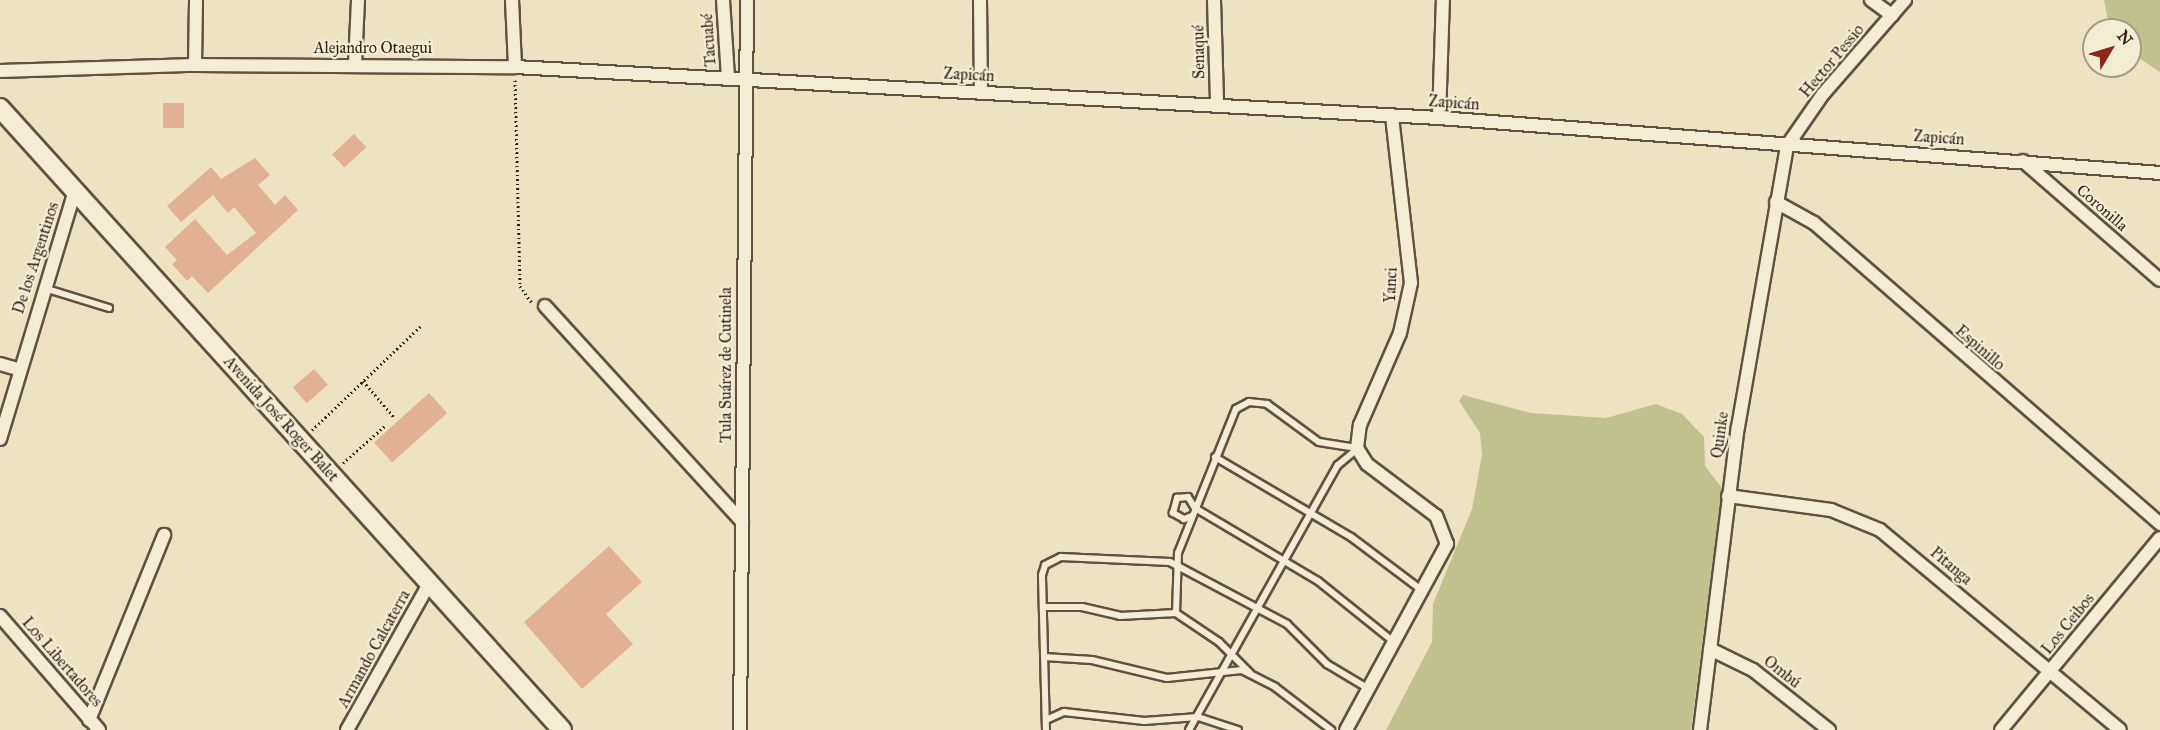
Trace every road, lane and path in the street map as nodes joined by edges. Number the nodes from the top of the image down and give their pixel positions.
1 (196, 0) edge
2 (358, 0) edge
3 (512, 0) edge
4 (723, 0) edge
5 (747, 0) edge
6 (980, 0) edge
7 (1214, 0) edge
8 (1443, 0) edge
9 (1871, 0) edge
10 (1905, 0) edge
11 (1892, 15) junction
12 (355, 64) junction
13 (195, 65) junction
14 (515, 67) junction
15 (0, 71) edge
16 (728, 78) junction
17 (745, 80) junction
18 (981, 92) junction
19 (1217, 104) junction
20 (0, 108) edge
21 (1392, 115) junction
22 (1439, 118) junction
23 (1788, 146) junction
24 (2022, 161) junction
25 (2160, 173) edge
26 (75, 191) junction
27 (1776, 202) junction
28 (2160, 280) edge
29 (43, 288) junction
30 (545, 306) joint
31 (109, 308) dead end
32 (422, 326) dead end
33 (0, 364) edge
34 (18, 369) junction
35 (363, 381) junction
36 (394, 417) dead end
37 (386, 425) dead end
38 (0, 439) edge
39 (301, 440) junction
40 (1357, 448) junction
41 (1215, 457) junction
42 (331, 475) junction
43 (1728, 496) junction
44 (1195, 508) junction
45 (1310, 513) junction
46 (1192, 516) junction
47 (742, 522) junction
48 (2160, 524) edge
49 (164, 535) dead end
50 (2160, 538) edge
51 (1283, 561) junction
52 (1176, 566) junction
53 (429, 584) junction
54 (1423, 592) junction
55 (1257, 606) junction
56 (1043, 607) junction
57 (1176, 613) junction
58 (0, 616) edge
59 (1395, 642) junction
60 (1710, 649) junction
61 (1232, 656) junction
62 (1044, 657) junction
63 (1224, 670) junction
64 (1250, 673) junction
65 (2050, 673) junction
66 (1369, 689) junction
67 (1198, 717) junction
68 (89, 720) junction
69 (1046, 720) junction
70 (99, 730) edge
71 (347, 730) edge
72 (562, 730) edge
73 (740, 730) edge
74 (1046, 730) edge
75 (1189, 730) edge
76 (1238, 730) edge
77 (1331, 730) edge
78 (1346, 730) edge
79 (1700, 730) edge
80 (1829, 730) edge
81 (2001, 730) edge
82 (2120, 730) edge

1 - 13 street
2 - 12 street
3 - 14 street
4 - 16 street, Tacuabé
5 - 17 street, Tula Suárez de Cutinela
6 - 18 street
7 - 19 street, Senaqué
8 - 22 street
9 - 11 street
10 - 11 street, Hector Pessio
11 - 23 street, Hector Pessio
12 - 13 street, Alejandro Otaegui
12 - 14 street, Alejandro Otaegui
13 - 15 street, Alejandro Otaegui
14 - 16 street, Alejandro Otaegui
14 - 30 path
16 - 17 street, Alejandro Otaegui
17 - 18 street, Zapicán
17 - 47 street, Tula Suárez de Cutinela
18 - 19 street, Zapicán
19 - 21 street, Zapicán
20 - 26 street, Avenida José Roger Balet
21 - 22 street, Zapicán
21 - 40 street, Yanci
22 - 23 street, Zapicán
23 - 24 street, Zapicán
23 - 27 street, Quinke
24 - 25 street, Zapicán
24 - 28 street, Coronilla
26 - 29 street, De los Argentinos
26 - 39 street, Avenida José Roger Balet
27 - 43 street, Quinke
27 - 48 street, Espinillo
29 - 31 lane
29 - 34 street, De los Argentinos
30 - 47 street
32 - 35 path
33 - 34 street
34 - 38 street, De los Argentinos
35 - 36 path
35 - 39 path
37 - 42 path
39 - 42 street, Avenida José Roger Balet
40 - 41 lane
40 - 45 lane
40 - 54 street
41 - 44 lane
41 - 45 lane
42 - 53 street, Avenida José Roger Balet
43 - 60 street, Quinke
43 - 65 street, Pitanga
44 - 46 lane
44 - 46 lane
44 - 51 lane
45 - 51 lane
45 - 54 lane
46 - 52 lane
47 - 73 street, Tula Suárez de Cutinela
49 - 68 street
50 - 65 street, Los Ceibos
51 - 55 lane
51 - 59 lane
52 - 55 lane
52 - 56 lane
52 - 57 lane
53 - 71 street, Armando Calcaterra
53 - 72 street, Avenida José Roger Balet
54 - 59 street
55 - 61 lane
55 - 66 lane
56 - 57 lane
56 - 62 lane
57 - 61 lane
58 - 68 street, Los Libertadores
59 - 66 street
60 - 79 street, Quinke
60 - 80 street, Ombú
61 - 63 lane
61 - 64 lane
62 - 63 lane
62 - 69 lane
63 - 64 lane
63 - 67 lane
64 - 77 lane
65 - 81 street, Los Ceibos
65 - 82 street, Pitanga
66 - 78 street
67 - 69 lane
67 - 75 lane
67 - 76 lane
68 - 70 street, Los Libertadores
69 - 74 lane

